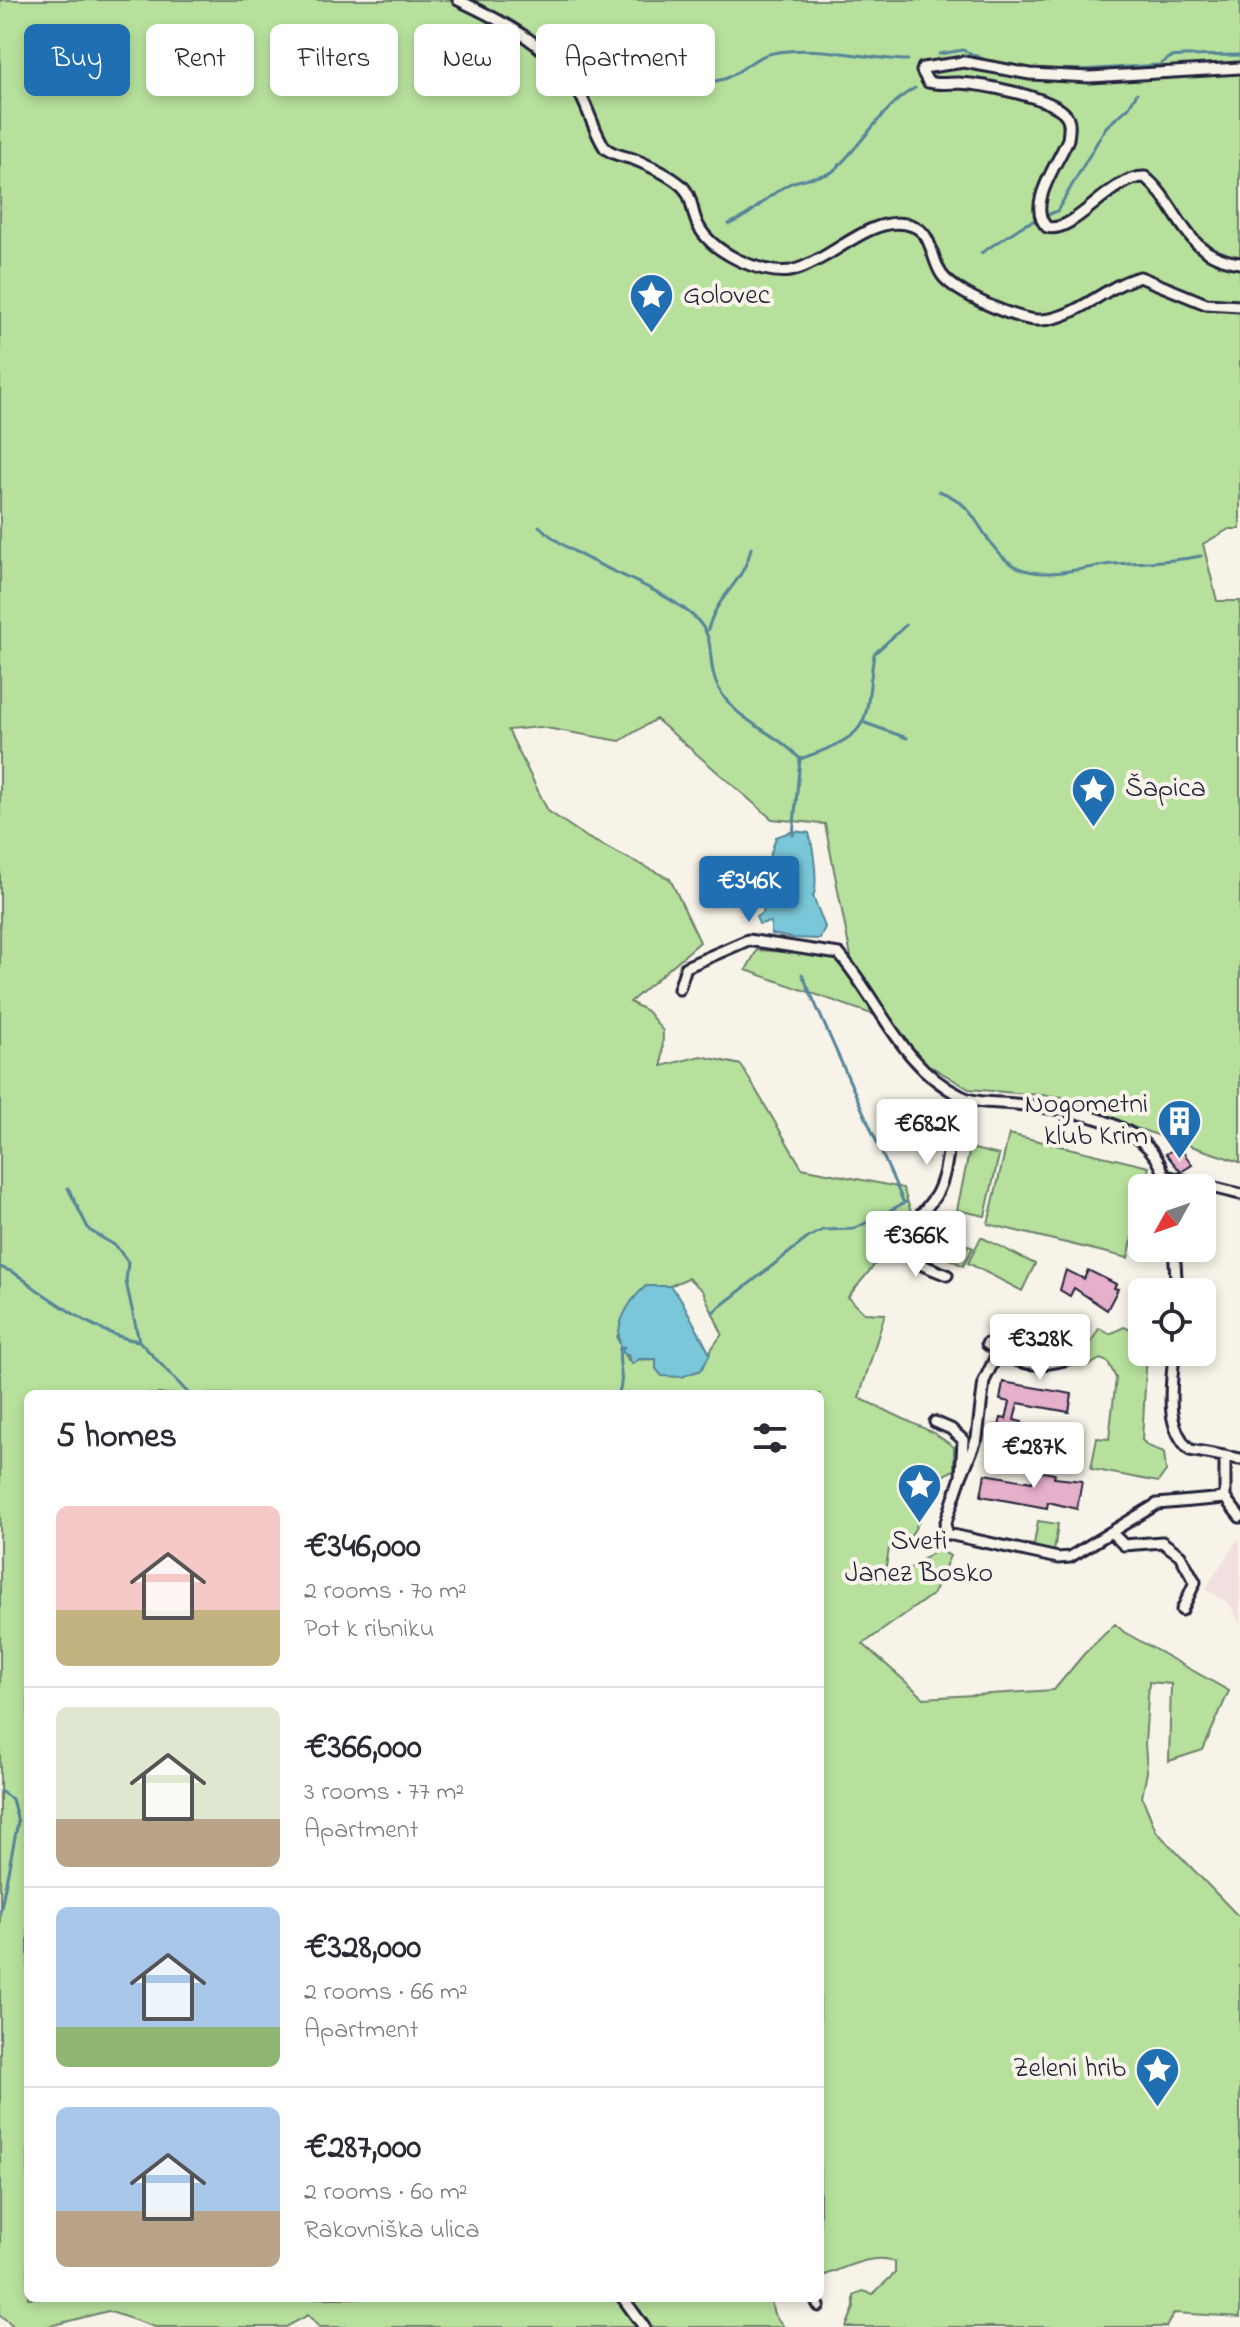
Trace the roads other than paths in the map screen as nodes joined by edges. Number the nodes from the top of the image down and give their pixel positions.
1 (458, 0) edge
2 (1240, 68) edge
3 (1240, 263) edge
4 (1240, 306) edge
5 (679, 989) dead end
6 (961, 1097) junction
7 (1165, 1174) edge
8 (1216, 1188) edge
9 (1240, 1194) edge
10 (947, 1275) dead end
11 (987, 1344) dead end
12 (998, 1352) junction
13 (1083, 1354) dead end
14 (1173, 1366) edge
15 (935, 1422) dead end
16 (1225, 1456) junction
17 (1240, 1459) edge
18 (961, 1477) junction
19 (1225, 1498) junction
20 (1240, 1517) edge
21 (1111, 1532) junction
22 (1182, 1610) dead end
23 (626, 2302) edge
24 (644, 2327) edge

1 - 4 street
2 - 3 street
5 - 6 street
6 - 7 street
6 - 10 street
8 - 9 street
11 - 12 street
12 - 13 street
12 - 18 street
14 - 16 street
15 - 18 street
16 - 17 street
16 - 19 street
18 - 21 street
19 - 20 street
19 - 21 street
21 - 22 street
23 - 24 street

